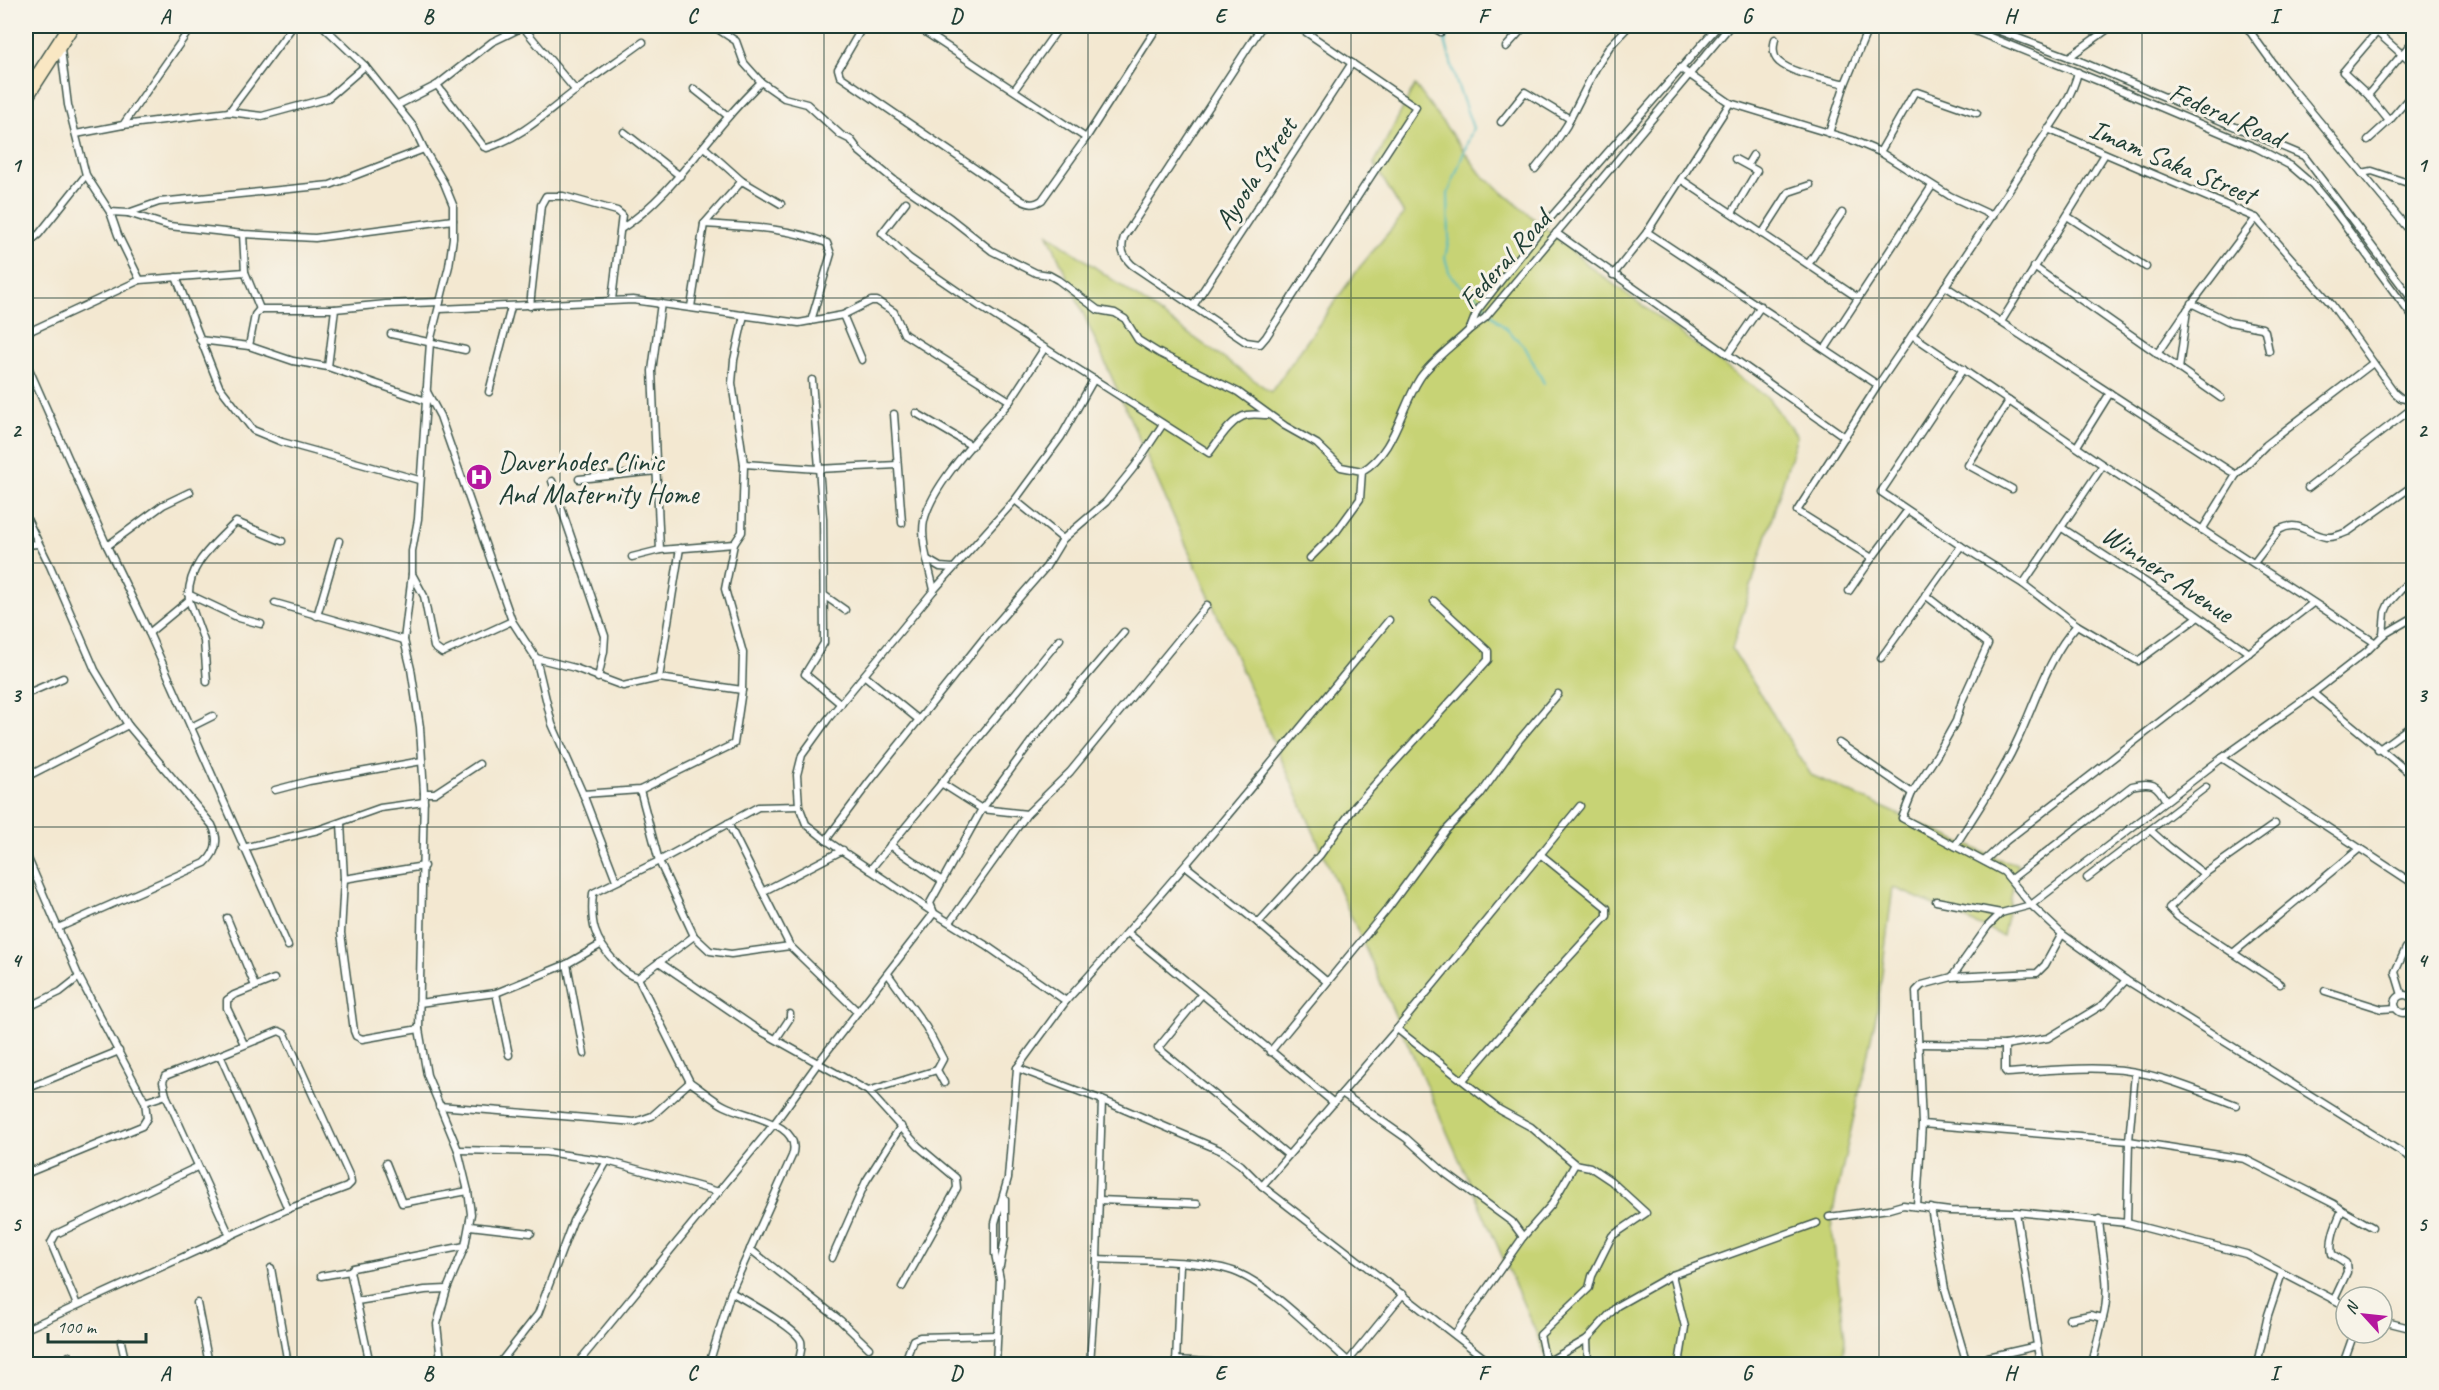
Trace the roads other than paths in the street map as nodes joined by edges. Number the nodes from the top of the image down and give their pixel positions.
1 (67, 26) edge
2 (75, 26) edge
3 (192, 26) edge
4 (293, 26) edge
5 (323, 26) edge
6 (524, 26) edge
7 (713, 26) edge
8 (863, 26) edge
9 (916, 26) edge
10 (1060, 26) edge
11 (1158, 26) edge
12 (1262, 26) edge
13 (1297, 26) edge
14 (1430, 26) edge
15 (1525, 26) edge
16 (1629, 26) edge
17 (1718, 26) edge
18 (1730, 26) edge
19 (1869, 26) edge
20 (1963, 26) edge
21 (1986, 26) edge
22 (2112, 26) edge
23 (2246, 26) edge
24 (2370, 26) edge
25 (2382, 26) edge
26 (1441, 32) dead end
27 (2377, 32) junction
28 (1774, 39) dead end
29 (2414, 40) edge
30 (642, 42) dead end
31 (1506, 47) dead end
32 (60, 48) junction
33 (2402, 54) junction
34 (2070, 57) junction
35 (1352, 63) junction
36 (2414, 65) edge
37 (366, 66) junction
38 (1680, 68) junction
39 (2078, 72) junction
40 (1689, 75) junction
41 (760, 82) junction
42 (1845, 84) junction
43 (437, 85) junction
44 (26, 89) edge
45 (694, 89) dead end
46 (1015, 89) junction
47 (576, 91) junction
48 (2414, 92) edge
49 (2368, 95) junction
50 (26, 102) edge
51 (1730, 103) junction
52 (398, 105) junction
53 (230, 112) junction
54 (1977, 113) dead end
55 (728, 116) junction
56 (2211, 117) junction
57 (1570, 119) junction
58 (2389, 121) junction
59 (1502, 122) dead end
60 (123, 125) junction
61 (2207, 128) junction
62 (2048, 129) junction
63 (624, 132) dead end
64 (1829, 133) junction
65 (76, 134) junction
66 (1086, 138) junction
67 (2368, 140) dead end
68 (704, 147) junction
69 (424, 148) junction
70 (1880, 152) junction
71 (1753, 154) dead end
72 (2106, 154) junction
73 (1735, 159) dead end
74 (1747, 165) junction
75 (1535, 169) dead end
76 (2362, 173) junction
77 (86, 175) junction
78 (680, 176) junction
79 (1682, 180) junction
80 (742, 181) junction
81 (1810, 185) dead end
82 (2414, 185) edge
83 (1932, 186) junction
84 (906, 201) dead end
85 (781, 204) dead end
86 (110, 212) junction
87 (128, 213) junction
88 (1732, 213) junction
89 (1842, 213) dead end
90 (1993, 216) junction
91 (2067, 216) junction
92 (2256, 218) junction
93 (453, 220) junction
94 (704, 224) junction
95 (621, 229) junction
96 (1647, 232) junction
97 (1556, 233) junction
98 (243, 234) junction
99 (1762, 234) junction
100 (2414, 236) edge
101 (26, 245) edge
102 (1809, 263) junction
103 (2034, 267) junction
104 (2146, 267) dead end
105 (245, 273) junction
106 (1613, 275) junction
107 (176, 277) junction
108 (140, 280) junction
109 (1945, 286) junction
110 (1858, 298) junction
111 (612, 300) junction
112 (2414, 302) edge
113 (661, 303) junction
114 (440, 305) junction
115 (530, 306) junction
116 (1193, 306) junction
117 (1761, 306) junction
118 (511, 307) junction
119 (691, 307) junction
120 (2189, 307) junction
121 (260, 309) junction
122 (335, 309) junction
123 (744, 315) junction
124 (843, 315) junction
125 (2414, 319) edge
126 (811, 321) junction
127 (2001, 322) junction
128 (1470, 329) junction
129 (26, 333) edge
130 (391, 334) dead end
131 (1912, 335) junction
132 (200, 340) junction
133 (430, 342) junction
134 (249, 345) junction
135 (1044, 349) junction
136 (1825, 349) junction
137 (465, 350) dead end
138 (2269, 351) dead end
139 (1728, 354) junction
140 (2157, 354) junction
141 (862, 360) dead end
142 (26, 362) edge
143 (2373, 363) junction
144 (328, 367) junction
145 (1963, 369) junction
146 (2179, 369) junction
147 (1094, 379) junction
148 (812, 380) dead end
149 (1878, 384) junction
150 (426, 390) junction
151 (489, 392) dead end
152 (2110, 393) junction
153 (2221, 398) dead end
154 (426, 401) junction
155 (1010, 401) junction
156 (2010, 401) junction
157 (2414, 401) edge
158 (2414, 407) edge
159 (916, 413) dead end
160 (894, 414) dead end
161 (1268, 414) junction
162 (1163, 424) junction
163 (1845, 437) junction
164 (972, 446) junction
165 (2077, 446) junction
166 (744, 464) junction
167 (897, 465) junction
168 (2103, 465) junction
169 (818, 469) junction
170 (657, 471) junction
171 (1362, 471) junction
172 (2236, 475) junction
173 (579, 479) dead end
174 (419, 480) junction
175 (552, 481) dead end
176 (2414, 485) edge
177 (2308, 488) dead end
178 (2012, 489) dead end
179 (190, 492) dead end
180 (1015, 500) junction
181 (1907, 512) junction
182 (26, 517) edge
183 (902, 523) dead end
184 (2062, 528) junction
185 (2202, 530) junction
186 (1063, 539) junction
187 (282, 541) dead end
188 (339, 541) dead end
189 (38, 544) junction
190 (734, 544) junction
191 (26, 545) edge
192 (107, 546) junction
193 (1961, 546) junction
194 (681, 548) junction
195 (660, 550) junction
196 (632, 557) dead end
197 (1310, 558) dead end
198 (1872, 558) junction
199 (928, 559) junction
200 (2254, 563) junction
201 (952, 568) junction
202 (412, 574) junction
203 (2414, 575) edge
204 (2023, 584) junction
205 (934, 590) junction
206 (1849, 591) dead end
207 (1925, 595) junction
208 (189, 597) junction
209 (825, 597) junction
210 (1434, 602) dead end
211 (275, 603) dead end
212 (2313, 603) junction
213 (1207, 605) dead end
214 (845, 610) dead end
215 (317, 616) junction
216 (2414, 616) edge
217 (2198, 617) junction
218 (1389, 620) dead end
219 (512, 621) junction
220 (261, 624) dead end
221 (2077, 625) junction
222 (1124, 632) dead end
223 (149, 633) junction
224 (2383, 635) junction
225 (1060, 639) dead end
226 (404, 640) junction
227 (2374, 642) junction
228 (2249, 653) junction
229 (1881, 657) dead end
230 (536, 658) junction
231 (865, 676) junction
232 (63, 678) dead end
233 (598, 678) junction
234 (659, 678) junction
235 (207, 682) dead end
236 (742, 690) junction
237 (2313, 693) junction
238 (26, 694) edge
239 (1558, 694) dead end
240 (841, 704) junction
241 (213, 716) dead end
242 (919, 720) junction
243 (2414, 724) edge
244 (128, 725) junction
245 (191, 727) junction
246 (1839, 743) dead end
247 (2378, 750) junction
248 (2222, 758) junction
249 (422, 761) junction
250 (479, 764) dead end
251 (26, 777) edge
252 (2414, 777) edge
253 (941, 783) junction
254 (2206, 787) dead end
255 (275, 790) dead end
256 (640, 790) junction
257 (424, 793) junction
258 (1912, 793) junction
259 (583, 794) junction
260 (2166, 801) junction
261 (424, 802) junction
262 (799, 806) junction
263 (1580, 806) dead end
264 (982, 809) junction
265 (1027, 814) junction
266 (341, 823) junction
267 (728, 823) junction
268 (2275, 824) dead end
269 (2150, 830) junction
270 (826, 840) junction
271 (890, 845) junction
272 (1955, 846) junction
273 (243, 848) junction
274 (2359, 849) junction
275 (843, 850) junction
276 (26, 854) edge
277 (1540, 854) junction
278 (659, 861) junction
279 (1984, 861) junction
280 (424, 866) junction
281 (1186, 866) junction
282 (870, 870) junction
283 (2204, 874) junction
284 (2088, 878) dead end
285 (344, 879) junction
286 (2011, 879) junction
287 (616, 880) junction
288 (942, 881) junction
289 (2414, 884) edge
290 (764, 891) junction
291 (1935, 901) dead end
292 (2031, 905) junction
293 (2001, 913) junction
294 (934, 914) junction
295 (227, 918) dead end
296 (950, 922) junction
297 (1258, 922) junction
298 (58, 928) junction
299 (1128, 933) junction
300 (2062, 934) junction
301 (694, 936) junction
302 (600, 945) junction
303 (288, 946) dead end
304 (790, 946) junction
305 (2406, 948) dead end
306 (2233, 953) junction
307 (659, 962) junction
308 (567, 964) junction
309 (888, 974) junction
310 (78, 977) junction
311 (1952, 977) junction
312 (638, 978) junction
313 (274, 979) dead end
314 (2126, 980) junction
315 (1326, 981) junction
316 (2280, 984) dead end
317 (255, 986) junction
318 (2325, 991) dead end
319 (496, 993) junction
320 (1202, 994) junction
321 (2402, 995) junction
322 (1066, 1001) junction
323 (419, 1003) junction
324 (26, 1008) edge
325 (2396, 1008) junction
326 (2413, 1009) edge
327 (858, 1012) junction
328 (790, 1014) dead end
329 (420, 1029) junction
330 (1397, 1029) junction
331 (776, 1039) junction
332 (244, 1044) junction
333 (1918, 1044) junction
334 (2005, 1045) junction
335 (119, 1051) junction
336 (1270, 1052) junction
337 (584, 1054) dead end
338 (220, 1055) junction
339 (509, 1055) dead end
340 (818, 1063) junction
341 (1017, 1068) junction
342 (937, 1070) junction
343 (2135, 1072) junction
344 (1463, 1080) junction
345 (690, 1082) junction
346 (944, 1083) dead end
347 (26, 1089) edge
348 (868, 1091) junction
349 (1342, 1093) junction
350 (166, 1095) junction
351 (1102, 1100) junction
352 (145, 1102) junction
353 (1334, 1103) junction
354 (2236, 1105) dead end
355 (439, 1106) junction
356 (774, 1124) junction
357 (1922, 1124) junction
358 (900, 1126) junction
359 (2129, 1141) junction
360 (458, 1150) junction
361 (1288, 1155) junction
362 (26, 1158) edge
363 (2414, 1160) edge
364 (607, 1161) junction
365 (386, 1163) dead end
366 (1575, 1164) junction
367 (197, 1167) junction
368 (28, 1174) edge
369 (1262, 1186) junction
370 (468, 1191) junction
371 (720, 1192) junction
372 (1005, 1194) junction
373 (1099, 1200) junction
374 (1197, 1204) dead end
375 (1917, 1206) junction
376 (1931, 1208) junction
377 (288, 1209) junction
378 (2342, 1210) junction
379 (2016, 1212) junction
380 (1829, 1217) dead end
381 (2098, 1219) junction
382 (1817, 1223) dead end
383 (2127, 1223) junction
384 (470, 1226) junction
385 (2372, 1227) dead end
386 (531, 1233) dead end
387 (230, 1236) junction
388 (1523, 1237) junction
389 (465, 1246) junction
390 (750, 1249) junction
391 (832, 1258) dead end
392 (1097, 1259) junction
393 (1180, 1264) junction
394 (271, 1268) dead end
395 (999, 1270) junction
396 (350, 1271) junction
397 (2282, 1273) junction
398 (1672, 1275) junction
399 (321, 1276) dead end
400 (2341, 1285) edge
401 (902, 1287) dead end
402 (447, 1289) junction
403 (731, 1292) junction
404 (1403, 1294) junction
405 (2334, 1300) edge
406 (357, 1301) junction
407 (197, 1303) dead end
408 (77, 1305) junction
409 (2103, 1318) junction
410 (2069, 1319) dead end
411 (2394, 1324) edge
412 (26, 1329) edge
413 (2414, 1329) edge
414 (1455, 1334) junction
415 (997, 1335) junction
416 (1587, 1339) junction
417 (122, 1341) dead end
418 (2350, 1345) edge
419 (2037, 1346) junction
420 (869, 1348) dead end
421 (69, 1356) dead end
422 (1988, 1357) dead end
423 (1176, 1362) edge
424 (442, 1363) edge
425 (1347, 1363) edge
426 (1238, 1364) edge
427 (1545, 1364) edge
428 (73, 1365) edge
429 (126, 1365) edge
430 (209, 1365) edge
431 (288, 1365) edge
432 (369, 1365) edge
433 (429, 1365) edge
434 (499, 1365) edge
435 (577, 1365) edge
436 (709, 1365) edge
437 (798, 1365) edge
438 (904, 1365) edge
439 (996, 1365) edge
440 (1090, 1365) edge
441 (1492, 1365) edge
442 (1588, 1365) edge
443 (1679, 1365) edge
444 (1967, 1365) edge
445 (2040, 1365) edge
446 (2092, 1365) edge
447 (2257, 1365) edge
448 (2343, 1365) edge

1 - 44 main road
2 - 32 main road
3 - 60 street
4 - 53 street
5 - 37 street
6 - 43 street
6 - 47 street
7 - 41 street
8 - 66 street
9 - 46 street
10 - 46 street
11 - 66 street
12 - 116 street
13 - 35 street
14 - 26 street
15 - 31 street
16 - 57 street
17 - 38 street, Federal Road
18 - 40 street, Federal Road
19 - 42 street
20 - 39 street, Federal Road
21 - 34 street, Federal Road
22 - 34 street
23 - 76 street
24 - 27 street
25 - 27 street
27 - 33 street
27 - 49 street
28 - 42 street
29 - 33 street
30 - 47 street
32 - 50 main road
32 - 65 street
33 - 36 street
33 - 49 street
34 - 56 street, Federal Road
35 - 116 street, Ayoola Street
35 - 116 street
37 - 52 street
37 - 53 street
38 - 40 street
38 - 128 street, Federal Road
39 - 61 street, Federal Road
39 - 62 street
40 - 51 street
40 - 97 street, Federal Road
41 - 55 street
41 - 161 street
42 - 64 street
43 - 47 street
43 - 52 street
45 - 55 street
46 - 66 street
48 - 58 street
49 - 58 street
51 - 64 street
51 - 79 street
52 - 69 street
53 - 60 street
54 - 70 street
55 - 68 street
56 - 61 street
56 - 112 street, Federal Road
57 - 59 street
57 - 75 street
58 - 67 street
60 - 65 street
61 - 125 street, Federal Road
62 - 72 street, Imam Saka Street
62 - 90 street
63 - 78 street
64 - 70 street
65 - 77 street
68 - 78 street
68 - 80 street
69 - 87 street
69 - 93 street
70 - 83 street
71 - 74 street
72 - 91 street
72 - 92 street, Imam Saka Street
73 - 74 street
74 - 88 street
76 - 82 street
76 - 100 street
77 - 86 street
77 - 101 street
78 - 95 street
79 - 88 street
79 - 96 street
80 - 85 street
80 - 94 street
81 - 99 street
83 - 90 street
83 - 110 street
84 - 135 street
86 - 87 street
86 - 108 street
87 - 98 street
88 - 99 street
89 - 102 street
90 - 109 street
91 - 103 street
91 - 104 street
92 - 120 street
92 - 143 street, Imam Saka Street
93 - 98 street
93 - 114 street
94 - 119 street
94 - 126 street
95 - 111 street
95 - 115 street
96 - 106 street
96 - 117 street
97 - 106 street
97 - 128 street, Federal Road
98 - 105 street
99 - 102 street
102 - 110 street
103 - 127 street
103 - 140 street
105 - 107 street
105 - 121 street
106 - 139 street
107 - 108 street
107 - 132 street
108 - 129 street
109 - 127 street
109 - 131 street
110 - 136 street
111 - 113 street
111 - 115 street
113 - 119 street
113 - 170 street
114 - 118 street
114 - 122 street
114 - 133 street
115 - 118 street
117 - 136 street
117 - 139 street
118 - 151 street
119 - 123 street
120 - 138 street
120 - 140 street
120 - 146 street
121 - 122 street
121 - 134 street
122 - 144 street
123 - 126 street
123 - 166 street
124 - 126 street
124 - 141 street
124 - 155 street
127 - 152 street
128 - 171 street
130 - 133 street
131 - 145 street
131 - 149 street
132 - 134 street
132 - 174 street
133 - 137 street
133 - 150 street
134 - 144 street
135 - 147 street
135 - 155 street
136 - 149 street
139 - 163 street
140 - 146 street
142 - 192 street
143 - 157 street, Imam Saka Street
143 - 172 street
144 - 154 street
145 - 156 street
145 - 181 street
146 - 153 street
147 - 162 street
147 - 180 street
148 - 169 street
149 - 163 street
150 - 154 street
150 - 219 street
152 - 165 street
152 - 172 street
154 - 174 street
155 - 164 street
156 - 165 street
156 - 178 street
158 - 177 street
159 - 164 street
160 - 167 street
161 - 162 street
161 - 171 street
162 - 186 street
163 - 198 street
164 - 199 street
165 - 168 street
166 - 169 street
166 - 190 street
167 - 169 street
167 - 183 street
168 - 184 street
168 - 185 street
169 - 209 street
170 - 173 street
170 - 195 street
171 - 197 street
172 - 185 street
174 - 202 street
175 - 233 street
176 - 200 street
179 - 192 street
180 - 186 street
180 - 201 street
181 - 193 street
181 - 198 street
182 - 189 street
184 - 204 street
184 - 217 street, Winners Avenue
185 - 200 street
186 - 242 street
187 - 208 street
188 - 215 street
189 - 191 street
189 - 244 street
190 - 194 street
190 - 236 street
192 - 223 street
193 - 204 street
193 - 207 street
194 - 195 street
194 - 234 street
195 - 196 street
198 - 206 street
199 - 201 street
199 - 205 street
200 - 212 street
201 - 205 street
202 - 219 street
202 - 226 street
203 - 224 street
204 - 221 street
205 - 231 street
207 - 229 street
207 - 258 street
208 - 220 street
208 - 223 street
208 - 235 street
209 - 214 street
209 - 240 street
210 - 297 street
211 - 215 street
212 - 227 street
212 - 228 street
213 - 265 street
215 - 226 street
216 - 224 street
217 - 221 street
217 - 228 street, Winners Avenue
218 - 281 street
219 - 230 street
221 - 272 street
222 - 264 street
223 - 245 street
224 - 227 street
225 - 253 street
226 - 249 street
227 - 237 street
228 - 279 street
230 - 233 street
230 - 259 street
231 - 240 street
231 - 242 street
232 - 238 street
233 - 234 street
234 - 236 street
236 - 256 street
237 - 247 street
237 - 248 street
239 - 315 street
240 - 262 street
241 - 245 street
242 - 270 street
243 - 247 street
244 - 251 street
244 - 298 street
245 - 273 street
246 - 258 street
247 - 252 street
248 - 260 street
248 - 274 street
249 - 255 street
249 - 257 street
250 - 257 street
253 - 264 street
253 - 271 street
254 - 269 street
256 - 259 street
256 - 278 street
257 - 261 street
258 - 272 street
259 - 287 street
260 - 286 street
260 - 292 street
261 - 266 street
261 - 280 street
262 - 267 street
262 - 270 street
263 - 277 street
264 - 265 street
264 - 288 street
265 - 296 street
266 - 273 street
266 - 285 street
267 - 278 street
267 - 290 street
268 - 283 street
269 - 283 street
269 - 284 street
270 - 275 street
271 - 282 street
271 - 288 street
272 - 279 street
273 - 303 street
274 - 289 street
274 - 306 street
275 - 282 street
275 - 290 street
276 - 298 street
277 - 330 street
277 - 344 street
278 - 287 street
278 - 301 street
279 - 286 street
280 - 285 street
280 - 323 street
281 - 297 street
281 - 299 street
282 - 294 street
283 - 306 street
285 - 329 street
286 - 292 street
287 - 302 street
288 - 294 street
290 - 304 street
291 - 293 street
292 - 293 street
292 - 300 street
293 - 311 street
294 - 296 street
294 - 309 street
295 - 317 street
296 - 322 street
297 - 315 street
298 - 310 street
299 - 320 street
299 - 322 street
300 - 311 street
300 - 314 street
301 - 304 street
301 - 307 street
302 - 308 street
302 - 312 street
304 - 327 street
305 - 321 street
306 - 316 street
307 - 312 street
307 - 331 street
308 - 319 street
308 - 337 street
309 - 327 street
309 - 342 street
310 - 324 street
310 - 335 street
311 - 333 street
312 - 345 street
313 - 317 street
314 - 334 street
314 - 363 street
315 - 336 street
317 - 332 street
318 - 325 street
319 - 323 street
319 - 339 street
320 - 336 street
320 - 361 street
321 - 325 street
321 - 326 street
322 - 341 street
323 - 329 street
325 - 326 street
327 - 340 street
328 - 331 street
329 - 355 street
330 - 344 street
330 - 349 street
331 - 340 street
332 - 338 street
332 - 377 street
333 - 334 street
333 - 357 street
334 - 343 street
335 - 347 street
335 - 352 street
336 - 353 street
338 - 350 street
338 - 377 street
340 - 348 street
340 - 356 street
341 - 351 street
341 - 372 street
342 - 346 street
342 - 348 street
343 - 354 street
343 - 359 street
344 - 366 street
345 - 355 street
345 - 356 street
348 - 358 street
349 - 353 street
349 - 388 street
350 - 352 street
350 - 367 street
351 - 369 street
351 - 373 street
352 - 368 street
353 - 361 street
355 - 360 street
356 - 371 street
356 - 390 street
357 - 359 street
357 - 375 street
358 - 391 street
358 - 401 street
359 - 378 street
359 - 383 street
360 - 364 street
360 - 370 street
361 - 369 street
362 - 368 street
364 - 371 street
364 - 434 street
365 - 370 street
366 - 388 street
366 - 427 street
367 - 387 street
367 - 408 street
369 - 404 street
370 - 384 street
371 - 435 street
372 - 395 street
372 - 395 street
373 - 374 street
373 - 392 street
375 - 376 street
375 - 380 street
376 - 379 street
376 - 444 street
377 - 387 street
378 - 385 street
378 - 400 street
379 - 381 street
379 - 419 street
381 - 383 street
381 - 409 street
382 - 398 street
383 - 397 street
384 - 386 street
384 - 389 street
387 - 408 street
388 - 414 street
389 - 396 street
389 - 402 street
390 - 403 street
390 - 420 street
392 - 393 street
392 - 440 street
393 - 423 street
393 - 425 street
394 - 431 street
395 - 415 street
396 - 399 street
396 - 406 street
397 - 405 street
397 - 447 street
398 - 416 street
398 - 443 street
402 - 406 street
402 - 424 street
403 - 436 street
403 - 437 street
404 - 414 street
404 - 425 street
406 - 432 street
407 - 430 street
408 - 412 street
409 - 410 street
409 - 446 street
411 - 413 street
414 - 441 street
415 - 438 street
415 - 439 street
416 - 427 street
416 - 442 street
417 - 429 street
418 - 448 street
419 - 422 street
419 - 445 street
421 - 428 street
423 - 426 street
424 - 433 main road

